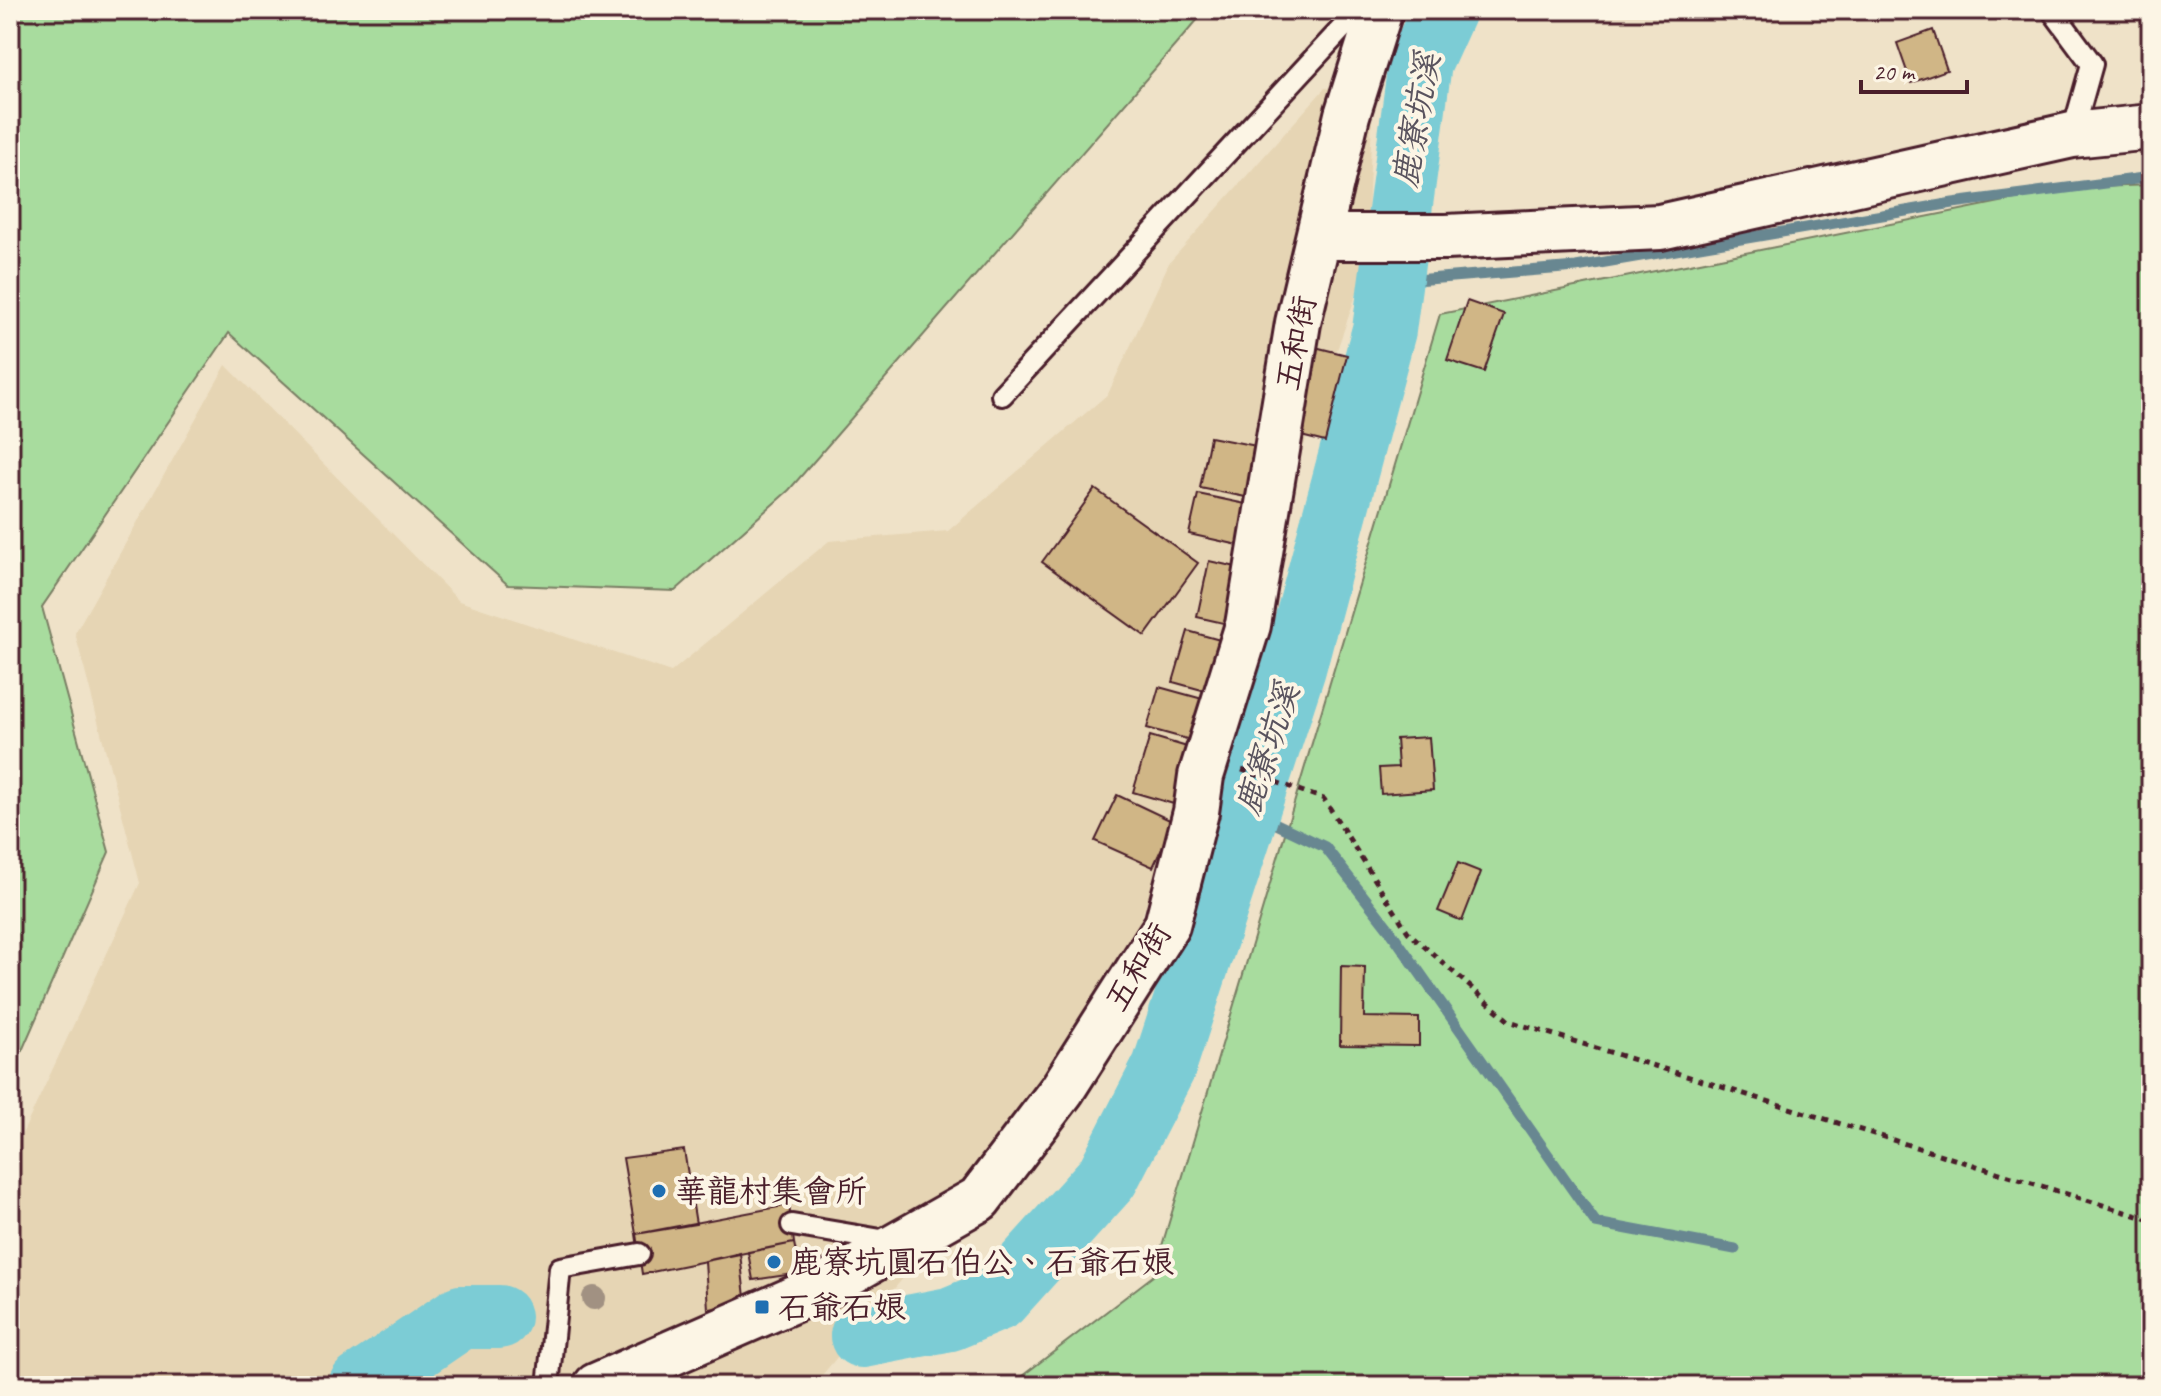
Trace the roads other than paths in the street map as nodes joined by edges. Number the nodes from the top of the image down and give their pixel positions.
1 (1359, 10) edge
2 (1380, 10) edge
3 (2052, 10) edge
4 (2151, 127) edge
5 (2072, 135) junction
6 (1339, 237) junction
7 (1002, 395) dead end
8 (792, 1225) dead end
9 (900, 1243) junction
10 (639, 1254) dead end
11 (548, 1386) edge
12 (596, 1386) edge

1 - 7 lane
2 - 6 street, 五和街
3 - 5 lane
4 - 5 street
5 - 6 street
6 - 9 street, 五和街
8 - 9 lane
9 - 12 street, 五和街
10 - 11 lane

